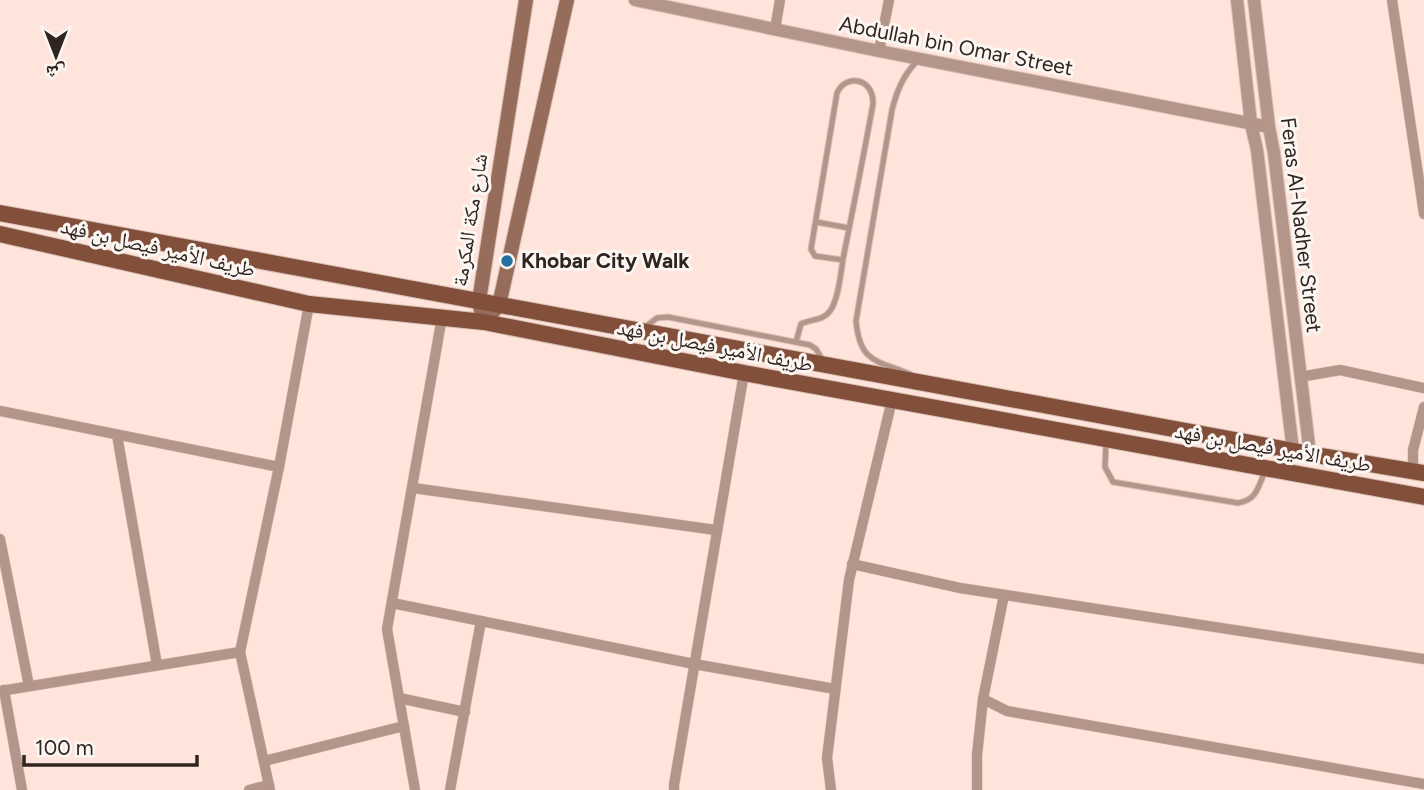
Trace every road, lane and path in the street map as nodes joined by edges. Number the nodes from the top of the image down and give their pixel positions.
1 (526, 0) edge
2 (568, 0) edge
3 (635, 0) edge
4 (780, 0) edge
5 (889, 0) edge
6 (1235, 0) edge
7 (1254, 0) edge
8 (1392, 0) edge
9 (775, 29) junction
10 (879, 51) junction
11 (919, 59) junction
12 (1251, 124) junction
13 (1269, 127) junction
14 (0, 213) edge
15 (1424, 214) edge
16 (816, 222) junction
17 (849, 228) junction
18 (0, 234) edge
19 (843, 260) junction
20 (479, 301) junction
21 (309, 304) junction
22 (499, 305) junction
23 (442, 317) junction
24 (484, 322) junction
25 (639, 331) junction
26 (796, 342) junction
27 (826, 365) junction
28 (744, 373) junction
29 (1300, 377) junction
30 (940, 386) junction
31 (1424, 388) edge
32 (892, 400) junction
33 (1424, 407) edge
34 (0, 411) edge
35 (117, 435) junction
36 (1106, 439) junction
37 (1293, 451) junction
38 (1310, 454) junction
39 (279, 467) junction
40 (1267, 468) junction
41 (1418, 472) edge
42 (413, 488) junction
43 (1424, 497) edge
44 (716, 530) junction
45 (0, 539) edge
46 (1, 551) edge
47 (852, 564) junction
48 (1004, 594) junction
49 (392, 603) junction
50 (481, 621) junction
51 (240, 652) junction
52 (1424, 659) edge
53 (694, 664) junction
54 (157, 666) junction
55 (29, 686) junction
56 (835, 689) junction
57 (2, 690) edge
58 (399, 698) junction
59 (983, 699) junction
60 (464, 712) junction
61 (404, 726) junction
62 (264, 761) junction
63 (1424, 784) edge
64 (269, 788) edge
65 (22, 790) edge
66 (248, 790) edge
67 (415, 790) edge
68 (450, 790) edge
69 (674, 790) edge
70 (831, 790) edge
71 (977, 790) edge

1 - 20 main road, شارع مكة المكرمة
2 - 22 main road, شارع مكة المكرمة
3 - 9 street, Abdullah bin Omar Street
4 - 9 street
5 - 10 street
6 - 12 street, Feras Al-Nadher Street
7 - 13 street, Feras Al-Nadher Street
8 - 15 street
9 - 10 street, Abdullah bin Omar Street
10 - 11 street, Abdullah bin Omar Street
11 - 12 street, Abdullah bin Omar Street
11 - 30 lane
12 - 13 street, Abdullah bin Omar Street
12 - 37 street, Feras Al-Nadher Street
13 - 29 street, Feras Al-Nadher Street
14 - 20 main road, طريف الأمير فيصل بن فهد
16 - 17 lane
16 - 17 lane
16 - 19 lane
17 - 19 lane
18 - 21 main road, طريف الأمير فيصل بن فهد
19 - 26 lane
20 - 22 main road, طريف الأمير فيصل بن فهد
20 - 24 main road, شارع مكة المكرمة
21 - 23 main road, طريف الأمير فيصل بن فهد
21 - 39 street
22 - 24 main road, شارع مكة المكرمة
22 - 25 main road, طريف الأمير فيصل بن فهد
23 - 24 main road, طريف الأمير فيصل بن فهد
23 - 42 street
24 - 28 main road, طريف الأمير فيصل بن فهد
25 - 26 lane
25 - 27 main road, طريف الأمير فيصل بن فهد
26 - 27 lane
27 - 30 main road, طريف الأمير فيصل بن فهد
28 - 32 main road, طريف الأمير فيصل بن فهد
28 - 44 street
29 - 31 street
29 - 38 street, Feras Al-Nadher Street
30 - 37 main road, طريف الأمير فيصل بن فهد
32 - 36 main road, طريف الأمير فيصل بن فهد
32 - 47 street
33 - 41 street
34 - 35 street
35 - 39 street
35 - 54 street
36 - 40 main road, طريف الأمير فيصل بن فهد
36 - 40 lane
37 - 38 main road, طريف الأمير فيصل بن فهد
38 - 41 main road, طريف الأمير فيصل بن فهد
39 - 51 street
40 - 43 main road, طريف الأمير فيصل بن فهد
42 - 44 street
42 - 49 street
44 - 53 street
45 - 46 street
46 - 55 street
47 - 48 street
47 - 56 street
48 - 52 street
48 - 59 street
49 - 50 street
49 - 58 street
50 - 53 street
50 - 60 street
51 - 54 street
51 - 62 street
53 - 56 street
53 - 69 street
54 - 55 street
55 - 57 street
56 - 70 street
57 - 65 street
58 - 60 street
58 - 61 street
59 - 63 street
59 - 71 street
60 - 68 street
61 - 62 street
61 - 67 street
62 - 64 street
64 - 66 street

